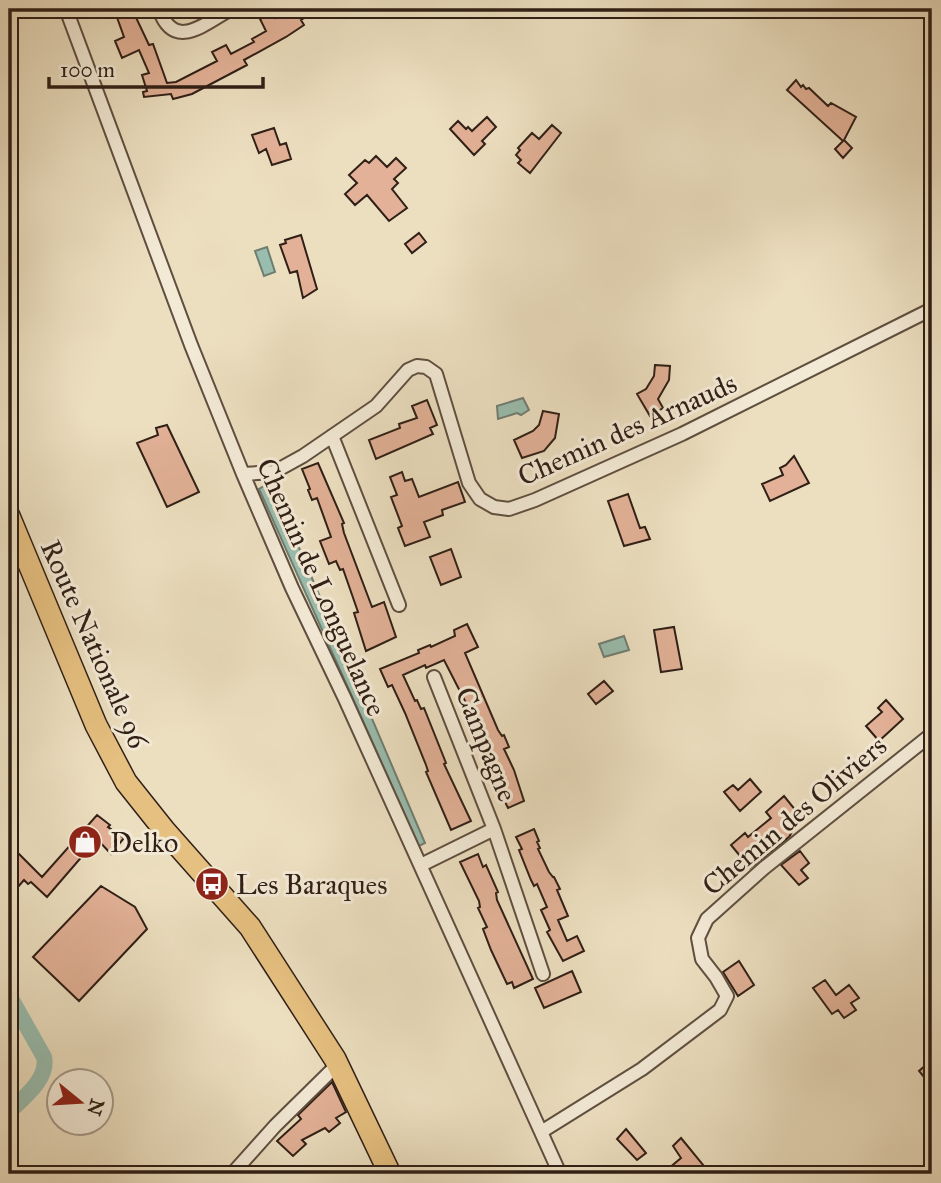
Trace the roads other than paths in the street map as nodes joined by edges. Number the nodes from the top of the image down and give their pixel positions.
1 (66, 9) edge
2 (159, 9) edge
3 (231, 9) edge
4 (932, 309) edge
5 (332, 436) junction
6 (243, 474) junction
7 (9, 516) edge
8 (400, 605) dead end
9 (433, 677) dead end
10 (932, 734) edge
11 (494, 829) junction
12 (421, 865) junction
13 (543, 974) dead end
14 (338, 1064) junction
15 (541, 1132) junction
16 (232, 1174) edge
17 (390, 1174) edge
18 (560, 1174) edge

1 - 6 street, Chemin de Longuelance
2 - 3 street
4 - 5 street, Chemin des Arnauds
5 - 6 street, Chemin des Arnauds
5 - 8 street
6 - 12 street, Chemin de Longuelance
7 - 14 main road, Route Nationale 96
9 - 11 street, Campagne
10 - 15 street, Chemin des Oliviers
11 - 12 street, Campagne
11 - 13 street, Campagne
12 - 15 street, Chemin de Longuelance
14 - 16 street
14 - 17 main road, Route Nationale 96
15 - 18 street, Chemin de Longuelance

